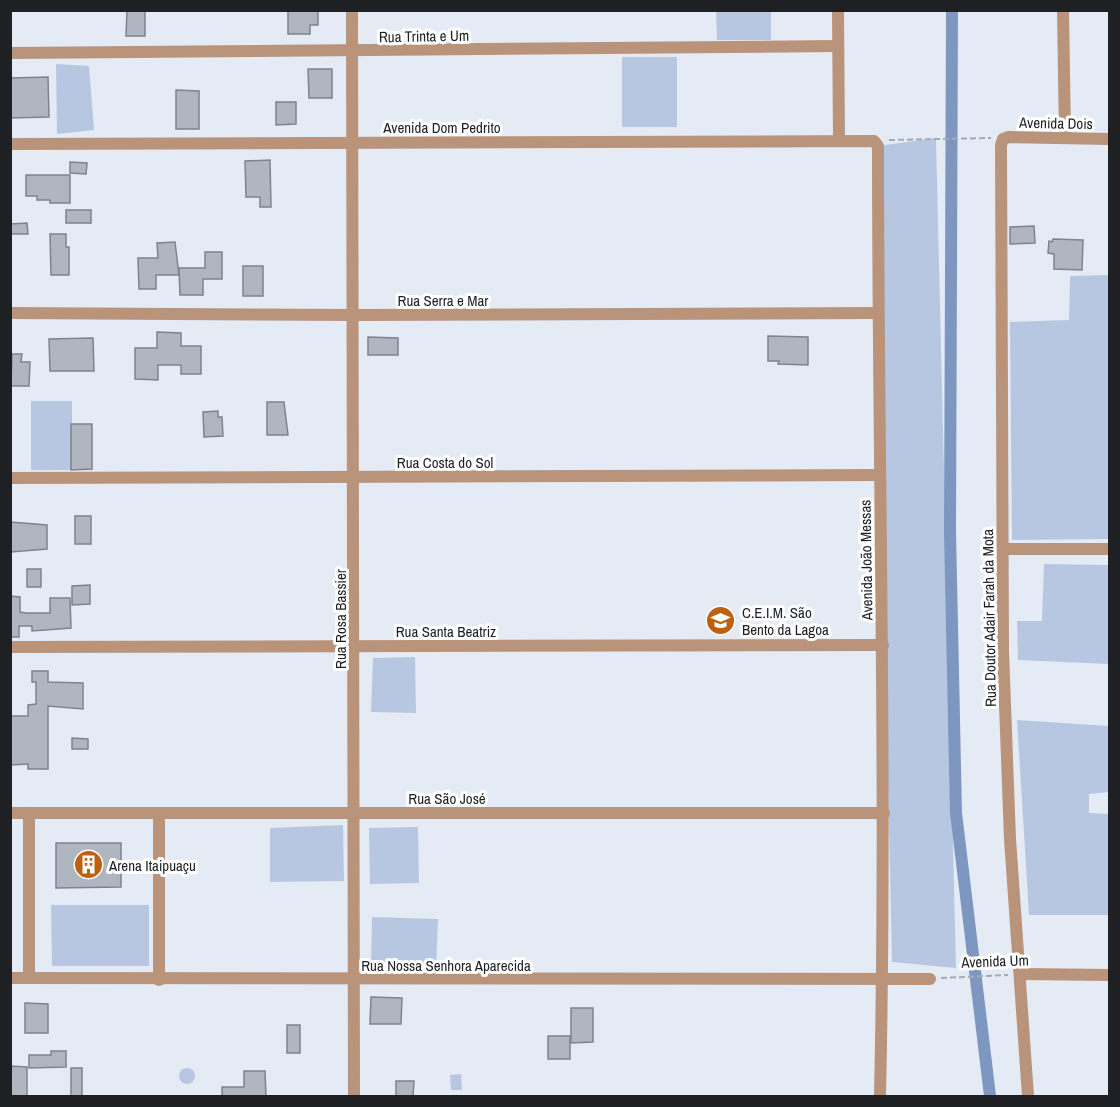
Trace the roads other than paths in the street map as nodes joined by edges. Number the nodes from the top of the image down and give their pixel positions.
1 (352, 10) edge
2 (838, 10) edge
3 (1062, 10) edge
4 (838, 46) junction
5 (352, 51) junction
6 (10, 53) edge
7 (1065, 138) junction
8 (1003, 139) joint
9 (1110, 139) edge
10 (839, 141) junction
11 (874, 141) joint
12 (354, 142) junction
13 (10, 144) edge
14 (10, 313) edge
15 (876, 313) junction
16 (355, 315) junction
17 (879, 475) junction
18 (10, 478) edge
19 (355, 478) junction
20 (1003, 549) junction
21 (1110, 549) edge
22 (882, 645) junction
23 (10, 647) edge
24 (355, 647) junction
25 (10, 813) edge
26 (29, 813) junction
27 (159, 813) junction
28 (354, 813) junction
29 (884, 813) junction
30 (1021, 974) junction
31 (1110, 975) edge
32 (10, 978) edge
33 (29, 978) junction
34 (930, 979) road end
35 (159, 980) junction
36 (353, 980) junction
37 (882, 980) junction
38 (354, 1096) edge
39 (880, 1096) edge
40 (1028, 1096) edge

1 - 5 street, Rua Rosa Bassier
2 - 4 street
3 - 7 street
4 - 5 street, Rua Trinta e Um
4 - 10 street
5 - 6 street, Rua Trinta e Um
5 - 12 street, Rua Rosa Bassier
7 - 8 street, Avenida Dois
7 - 9 street, Avenida Dois
8 - 20 street, Rua Doutor Adair Farah da Mota
10 - 11 street, Avenida Dom Pedrito
10 - 12 street, Avenida Dom Pedrito
11 - 15 street, Avenida João Messas
12 - 13 street, Avenida Dom Pedrito
12 - 16 street, Rua Rosa Bassier
14 - 16 street, Rua Serra e Mar
15 - 16 street, Rua Serra e Mar
15 - 17 street, Avenida João Messas
16 - 19 street, Rua Rosa Bassier
17 - 19 street, Rua Costa do Sol
17 - 22 street, Avenida João Messas
18 - 19 street, Rua Costa do Sol
19 - 24 street, Rua Rosa Bassier
20 - 21 street
20 - 30 street, Rua Doutor Adair Farah da Mota
22 - 24 street, Rua Santa Beatriz
22 - 29 street, Avenida João Messas
23 - 24 street, Rua Santa Beatriz
24 - 28 street, Rua Rosa Bassier
25 - 26 street, Rua São José
26 - 27 street, Rua São José
26 - 33 street
27 - 28 street, Rua São José
27 - 35 street
28 - 29 street, Rua São José
28 - 36 street, Rua Rosa Bassier
29 - 37 street, Avenida João Messas
30 - 31 street, Avenida Um
30 - 40 street, Rua Doutor Adair Farah da Mota
32 - 33 street, Rua Nossa Senhora Aparecida
33 - 35 street, Rua Nossa Senhora Aparecida
34 - 37 street
35 - 36 street, Rua Nossa Senhora Aparecida
36 - 37 street, Rua Nossa Senhora Aparecida
36 - 38 street, Rua Rosa Bassier
37 - 39 street, Avenida João Messas

